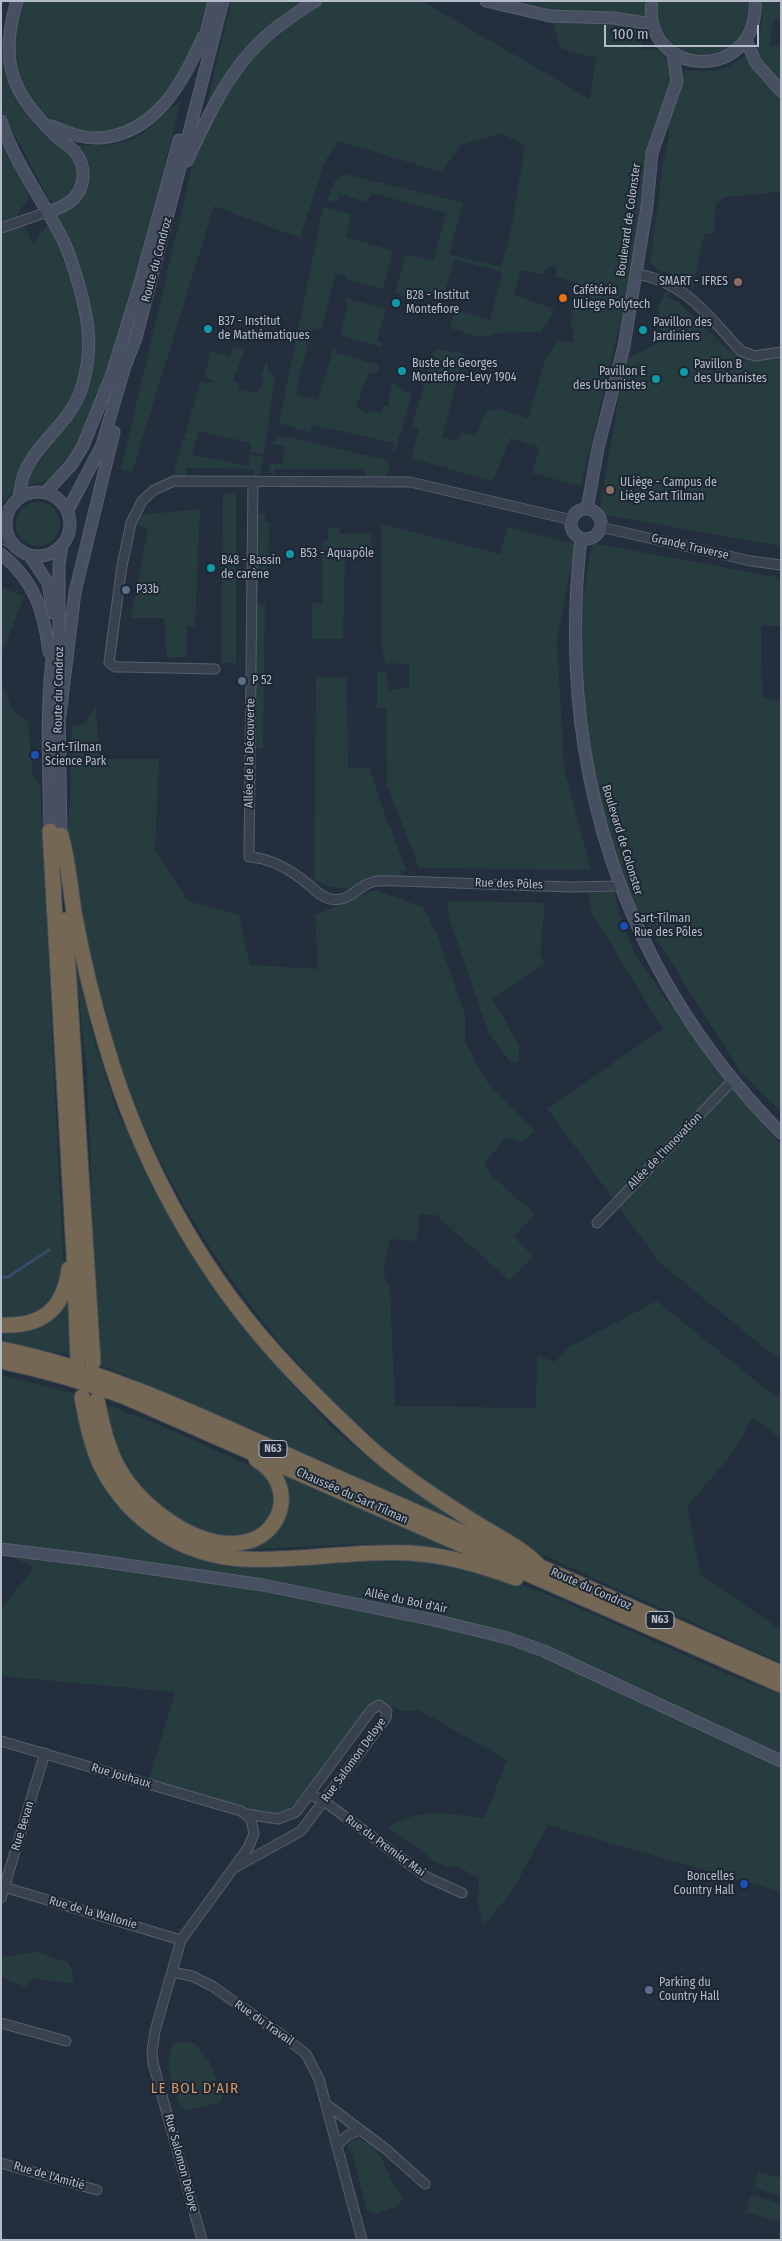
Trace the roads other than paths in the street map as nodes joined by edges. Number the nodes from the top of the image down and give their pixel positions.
1 (17, 1) edge
2 (214, 1) edge
3 (223, 1) edge
4 (316, 1) edge
5 (486, 1) edge
6 (652, 1) edge
7 (755, 1) edge
8 (652, 24) junction
9 (207, 29) junction
10 (746, 40) junction
11 (673, 53) junction
12 (781, 91) edge
13 (1, 121) edge
14 (46, 124) junction
15 (178, 181) junction
16 (47, 212) junction
17 (1, 228) edge
18 (637, 274) junction
19 (136, 338) junction
20 (781, 352) edge
21 (253, 482) junction
22 (46, 492) junction
23 (19, 497) junction
24 (587, 509) junction
25 (68, 510) junction
26 (5, 512) edge
27 (572, 520) junction
28 (600, 527) junction
29 (1, 537) edge
30 (581, 538) junction
31 (12, 544) junction
32 (62, 546) junction
33 (1, 554) edge
34 (30, 556) junction
35 (781, 564) edge
36 (51, 664) junction
37 (216, 669) dead end
38 (60, 715) junction
39 (55, 833) junction
40 (399, 881) joint
41 (620, 886) junction
42 (733, 1080) junction
43 (781, 1133) edge
44 (597, 1223) dead end
45 (73, 1235) junction
46 (1, 1325) edge
47 (1, 1350) edge
48 (1, 1361) edge
49 (244, 1448) junction
50 (1, 1549) edge
51 (539, 1566) junction
52 (560, 1587) junction
53 (781, 1673) edge
54 (781, 1686) edge
55 (1, 1741) edge
56 (45, 1753) junction
57 (781, 1761) edge
58 (309, 1795) junction
59 (324, 1802) junction
60 (244, 1812) junction
61 (260, 1817) junction
62 (254, 1826) junction
63 (252, 1841) junction
64 (268, 1850) junction
65 (233, 1868) junction
66 (4, 1887) junction
67 (462, 1892) dead end
68 (1, 1898) edge
69 (181, 1940) junction
70 (172, 1972) junction
71 (1, 2023) edge
72 (66, 2041) dead end
73 (326, 2104) junction
74 (360, 2130) junction
75 (337, 2145) junction
76 (1, 2163) edge
77 (425, 2184) dead end
78 (97, 2190) dead end
79 (202, 2240) edge
80 (362, 2240) edge

1 - 14 main road
2 - 9 main road, Route du Condroz
3 - 15 main road, Route du Condroz
4 - 15 main road
5 - 8 main road
6 - 8 main road
7 - 10 main road
8 - 11 main road
9 - 14 main road
9 - 22 main road, Route du Condroz
10 - 11 main road
10 - 12 main road
11 - 18 main road, Boulevard de Colonster
13 - 16 main road
14 - 16 main road
15 - 19 main road, Route du Condroz
16 - 17 street
16 - 23 main road
18 - 20 street
18 - 24 main road, Boulevard de Colonster
19 - 25 main road, Route du Condroz
19 - 38 main road
21 - 27 street
21 - 37 street
21 - 40 street, Allée de la Découverte
22 - 23 main road
22 - 25 main road
23 - 26 main road
24 - 27 main road
24 - 28 main road
25 - 32 main road
26 - 31 main road
27 - 30 main road
28 - 30 main road
28 - 35 street, Grande Traverse
29 - 31 street
30 - 41 main road, Boulevard de Colonster
31 - 34 main road
32 - 34 main road
32 - 38 main road, Route du Condroz
33 - 36 main road
34 - 36 main road, Route du Condroz
36 - 39 main road, Route du Condroz
38 - 39 main road, Route du Condroz
39 - 45 highway
39 - 45 highway
39 - 51 highway
40 - 41 street, Rue des Pôles
41 - 42 main road, Boulevard de Colonster
42 - 43 main road, Boulevard de Colonster
42 - 44 street, Allée de l'Innovation
45 - 46 highway
47 - 51 highway, Chaussée du Sart Tilman / N63
48 - 49 highway, Chaussée du Sart Tilman / N63
49 - 52 highway, Chaussée du Sart Tilman / N63
49 - 52 highway
50 - 57 main road, Allée du Bol d'Air
51 - 53 highway, Route du Condroz / N63
52 - 54 highway, Route du Condroz / N63
55 - 56 street, Rue Jouhaux
56 - 60 street, Rue Jouhaux
56 - 66 street, Rue Bevan
58 - 59 street, Rue du Premier Mai
58 - 59 street, Rue Salomon Deloye
58 - 61 street, Rue Salomon Deloye
59 - 64 street, Rue Salomon Deloye
59 - 67 street, Rue du Premier Mai
60 - 61 street, Rue Salomon Deloye
60 - 62 street
61 - 62 street
62 - 63 street, Rue Salomon Deloye
63 - 64 street
63 - 65 street, Rue Salomon Deloye
64 - 65 street, Rue Salomon Deloye
65 - 69 street, Rue Salomon Deloye
66 - 68 street, Rue Bevan
66 - 69 street, Rue de la Wallonie
69 - 70 street, Rue Salomon Deloye
70 - 73 street, Rue du Travail
70 - 79 street, Rue Salomon Deloye
71 - 72 street
73 - 74 street
73 - 75 street, Rue du Travail
74 - 75 street
74 - 77 street
75 - 80 street, Rue du Travail
76 - 78 street, Rue de l'Amitié

